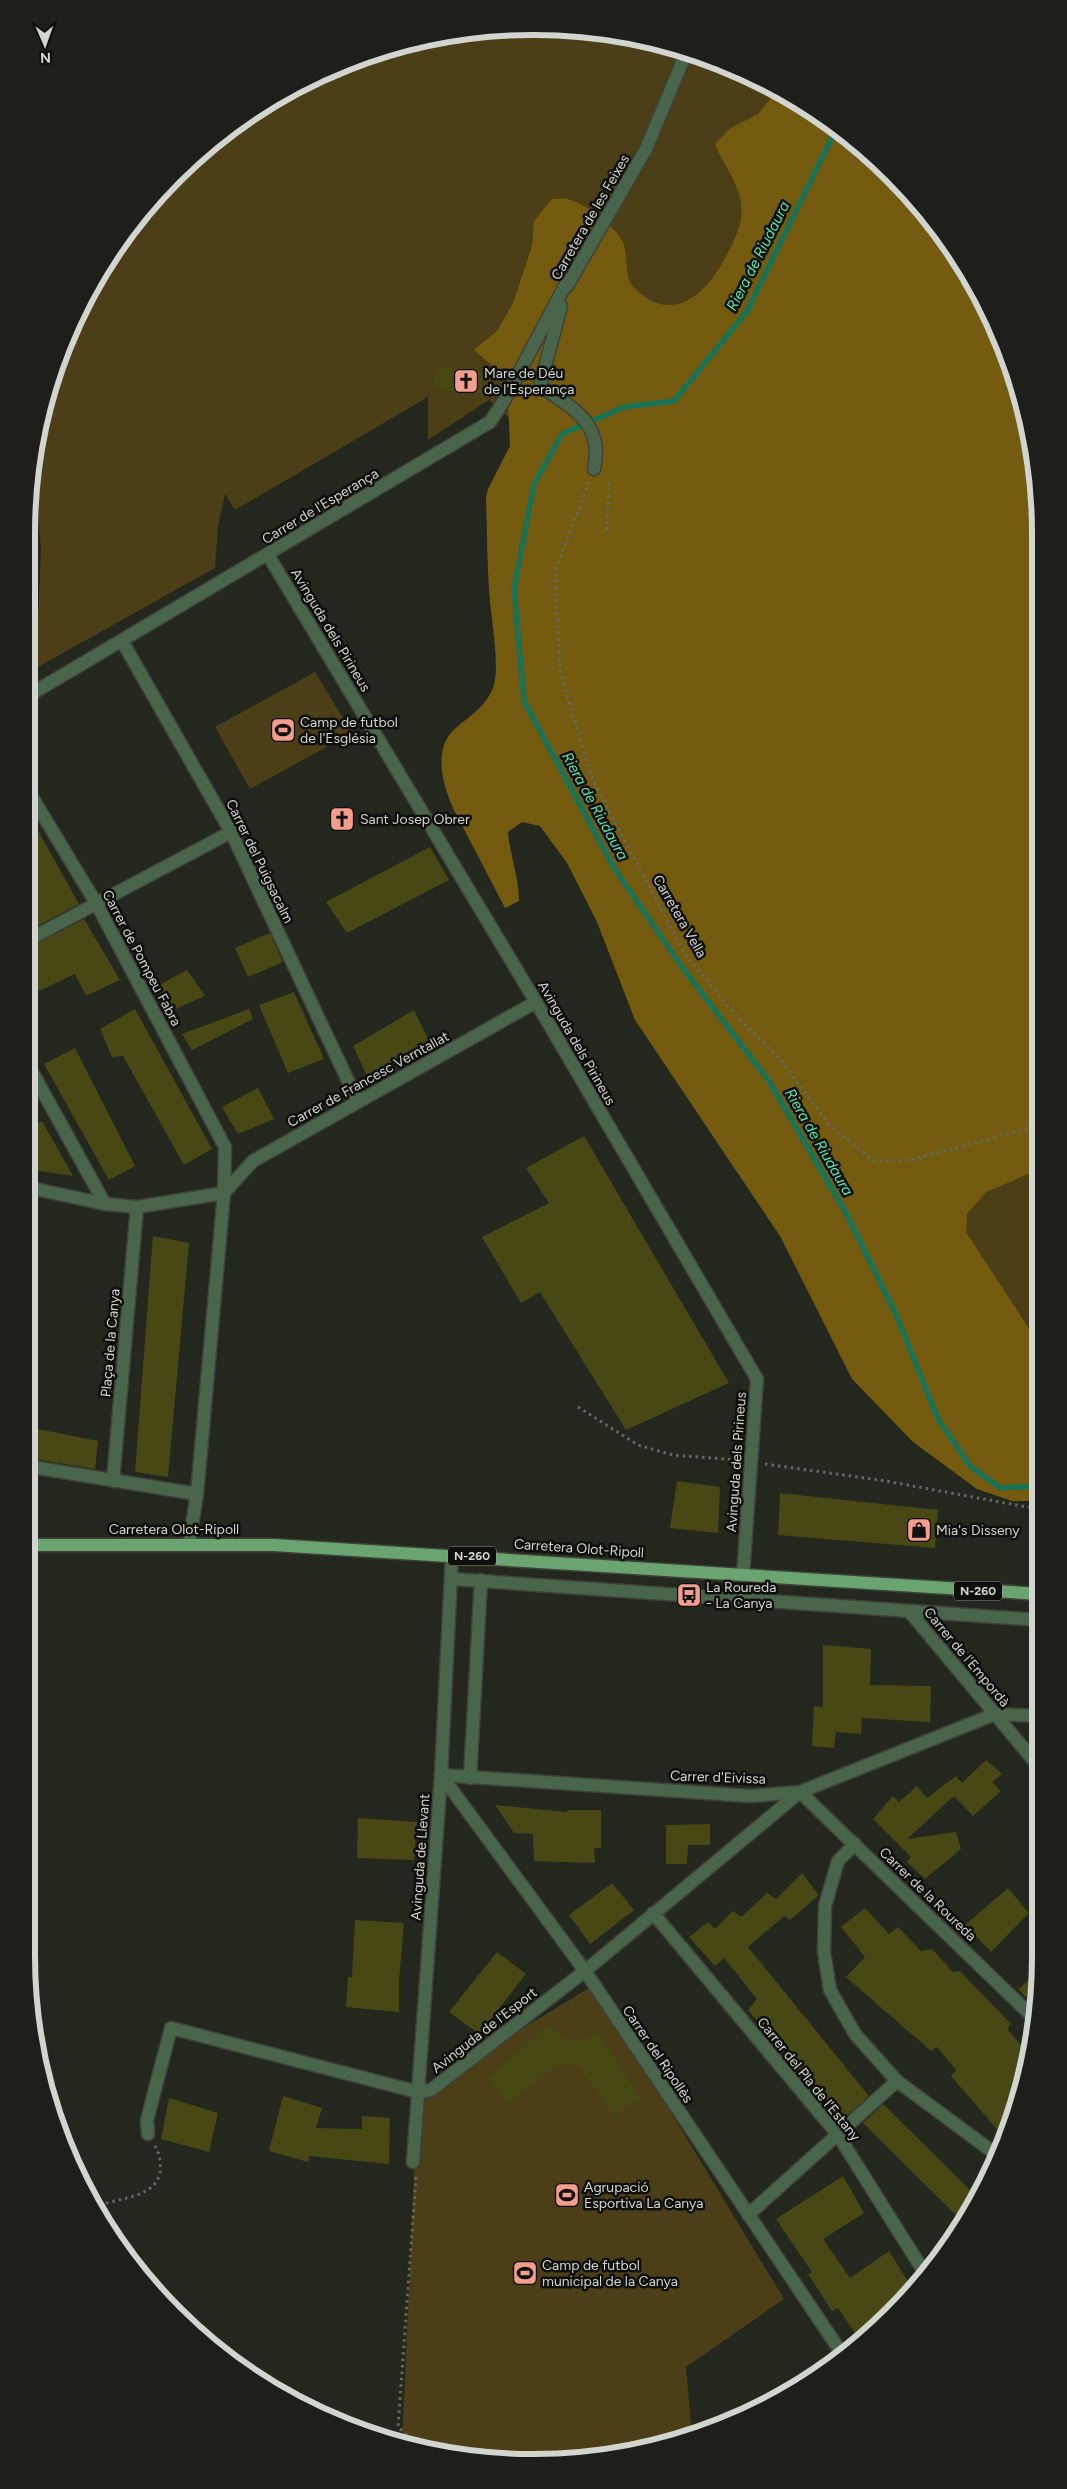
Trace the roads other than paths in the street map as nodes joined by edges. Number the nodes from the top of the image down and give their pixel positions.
1 (684, 58) edge
2 (568, 280) junction
3 (594, 469) road end
4 (268, 555) junction
5 (122, 641) junction
6 (35, 692) edge
7 (35, 802) edge
8 (231, 832) junction
9 (96, 903) junction
10 (35, 936) edge
11 (536, 1002) junction
12 (35, 1077) edge
13 (358, 1102) junction
14 (35, 1190) edge
15 (224, 1193) junction
16 (105, 1204) junction
17 (137, 1207) junction
18 (35, 1468) edge
19 (114, 1481) junction
20 (197, 1494) junction
21 (190, 1544) junction
22 (35, 1545) edge
23 (452, 1555) junction
24 (743, 1574) junction
25 (452, 1579) junction
26 (481, 1580) junction
27 (1032, 1593) edge
28 (910, 1611) junction
29 (1032, 1619) edge
30 (995, 1714) junction
31 (1032, 1716) edge
32 (1032, 1758) edge
33 (441, 1776) junction
34 (470, 1778) junction
35 (800, 1792) junction
36 (854, 1844) junction
37 (653, 1913) junction
38 (584, 1971) junction
39 (1029, 2014) edge
40 (897, 2081) junction
41 (418, 2092) junction
42 (148, 2134) road end
43 (838, 2135) junction
44 (992, 2151) edge
45 (414, 2162) road end
46 (748, 2215) junction
47 (922, 2268) edge
48 (839, 2349) edge

1 - 2 street, Carretera de les Feixes
2 - 3 street, Carretera de les Feixes
2 - 4 street, Carrer de l'Esperança
4 - 5 street, Carrer de l'Esperança
4 - 11 street, Avinguda dels Pirineus
5 - 6 street, Carrer de l'Esperança
5 - 8 street, Carrer del Puigsacalm
7 - 9 street, Carrer de Pompeu Fabra
8 - 9 street
8 - 13 street, Carrer del Puigsacalm
9 - 10 street
9 - 15 street, Carrer de Pompeu Fabra
11 - 13 street, Carrer de Francesc Verntallat
11 - 24 street, Avinguda dels Pirineus
12 - 16 street
13 - 15 street, Carrer de Francesc Verntallat
14 - 16 street
15 - 17 street
15 - 20 street
16 - 17 street
17 - 19 street, Plaça de la Canya
18 - 19 street
19 - 20 street
20 - 21 street
21 - 22 main road, Carretera Olot-Ripoll / N-260
21 - 23 main road, Carretera Olot-Ripoll / N-260
23 - 24 main road, Carretera Olot-Ripoll / N-260
23 - 25 street, Avinguda de Llevant
24 - 27 main road, Carretera Olot-Ripoll / N-260
25 - 26 street
25 - 33 street, Avinguda de Llevant
26 - 28 street
26 - 34 street
28 - 29 street
28 - 30 street, Carrer de l'Empordà
30 - 31 street, Carrer d'Eivissa
30 - 32 street, Carrer de l'Empordà
30 - 35 street, Carrer d'Eivissa
33 - 34 street, Carrer d'Eivissa
33 - 38 street, Carrer del Ripollès
33 - 41 street, Avinguda de Llevant
34 - 35 street, Carrer d'Eivissa
35 - 36 street, Carrer de la Roureda
35 - 37 street, Avinguda de l'Esport
36 - 39 street, Carrer de la Roureda
36 - 40 street
37 - 38 street, Avinguda de l'Esport
37 - 43 street, Carrer del Pla de l'Estany
38 - 41 street, Avinguda de l'Esport
38 - 46 street, Carrer del Ripollès
40 - 43 street
40 - 44 street
41 - 42 street
41 - 45 street, Avinguda de Llevant
43 - 46 street
43 - 47 street, Carrer del Pla de l'Estany
46 - 48 street, Carrer del Ripollès

